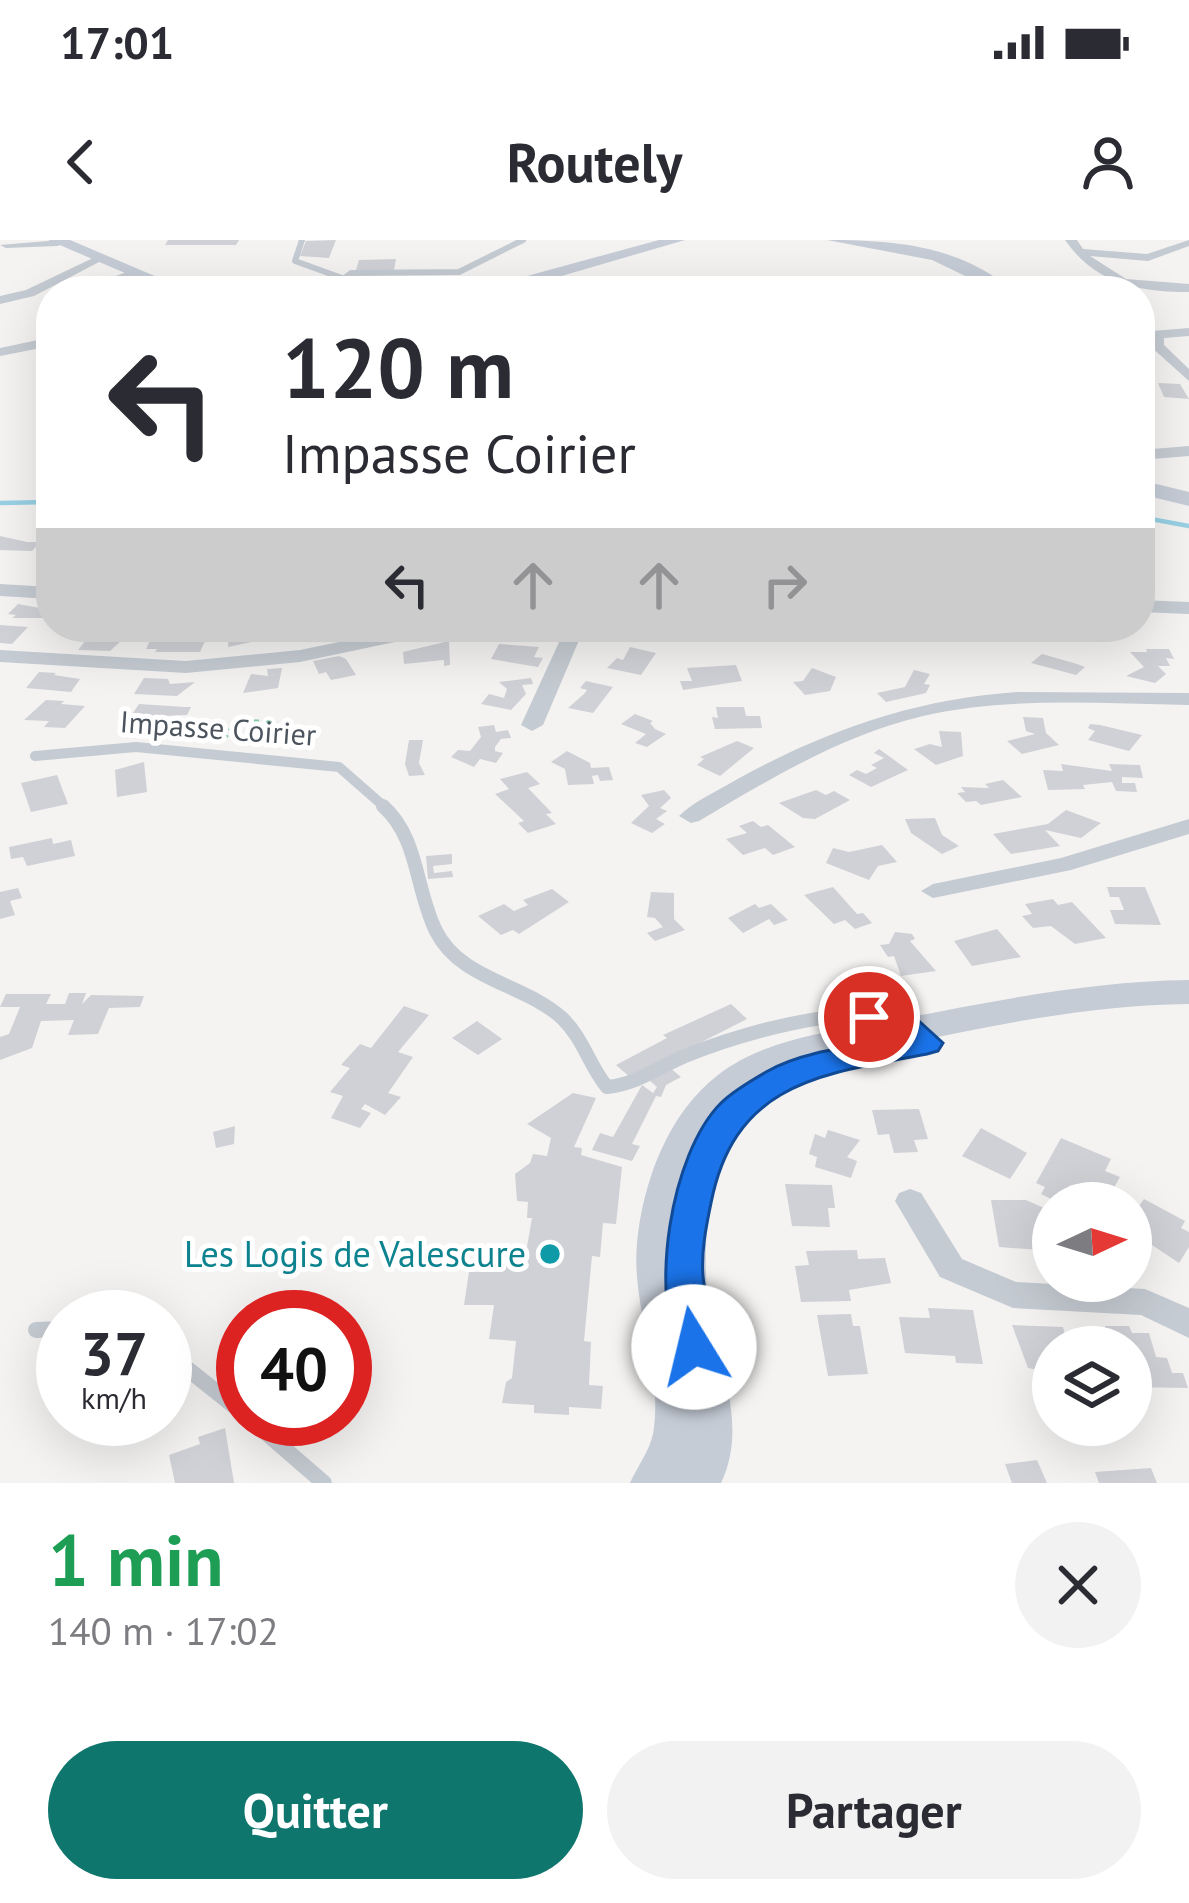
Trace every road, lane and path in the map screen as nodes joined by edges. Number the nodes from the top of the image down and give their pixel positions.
1 (24, 240) edge
2 (302, 240) edge
3 (524, 240) edge
4 (676, 240) edge
5 (835, 240) edge
6 (57, 242) edge
7 (1189, 242) edge
8 (3, 246) edge
9 (1083, 252) edge
10 (97, 260) junction
11 (133, 273) junction
12 (64, 276) edge
13 (124, 276) edge
14 (141, 276) edge
15 (328, 276) edge
16 (358, 276) edge
17 (546, 276) edge
18 (980, 276) edge
19 (1109, 276) edge
20 (36, 289) edge
21 (1189, 289) edge
22 (1155, 293) edge
23 (0, 300) edge
24 (1189, 332) edge
25 (1157, 334) joint
26 (36, 344) edge
27 (0, 352) edge
28 (1189, 377) edge
29 (1189, 451) edge
30 (1155, 454) edge
31 (1155, 491) edge
32 (1189, 499) edge
33 (0, 590) edge
34 (36, 592) edge
35 (1155, 607) edge
36 (1189, 608) edge
37 (369, 642) edge
38 (574, 642) edge
39 (0, 656) edge
40 (1189, 699) edge
41 (532, 725) dead end
42 (34, 756) dead end
43 (216, 758) junction
44 (317, 763) junction
45 (691, 816) dead end
46 (1189, 826) edge
47 (933, 891) dead end
48 (1189, 992) edge
49 (1189, 1006) edge
50 (921, 1036) junction
51 (910, 1201) dead end
52 (1189, 1324) edge
53 (192, 1373) edge
54 (216, 1392) edge
55 (281, 1446) edge
56 (324, 1483) edge
57 (655, 1483) edge
58 (695, 1483) edge

1 - 8 street
2 - 15 lane
3 - 16 lane
4 - 17 street
5 - 18 street
6 - 8 street
6 - 10 street
7 - 9 street
9 - 19 street
10 - 11 street
10 - 12 street
11 - 13 lane
11 - 14 street
20 - 23 street
21 - 22 street
24 - 25 street
25 - 28 street
26 - 27 street
29 - 30 street
31 - 32 street
33 - 34 street
35 - 36 street
37 - 39 street
38 - 41 street
40 - 45 street
42 - 43 lane, Impasse Coirier
43 - 44 lane, Impasse Coirier
43 - 44 path
44 - 50 lane, Impasse Coirier
46 - 47 street
48 - 50 street
49 - 50 street
50 - 57 street
50 - 58 street
51 - 52 street
53 - 54 lane
55 - 56 lane

